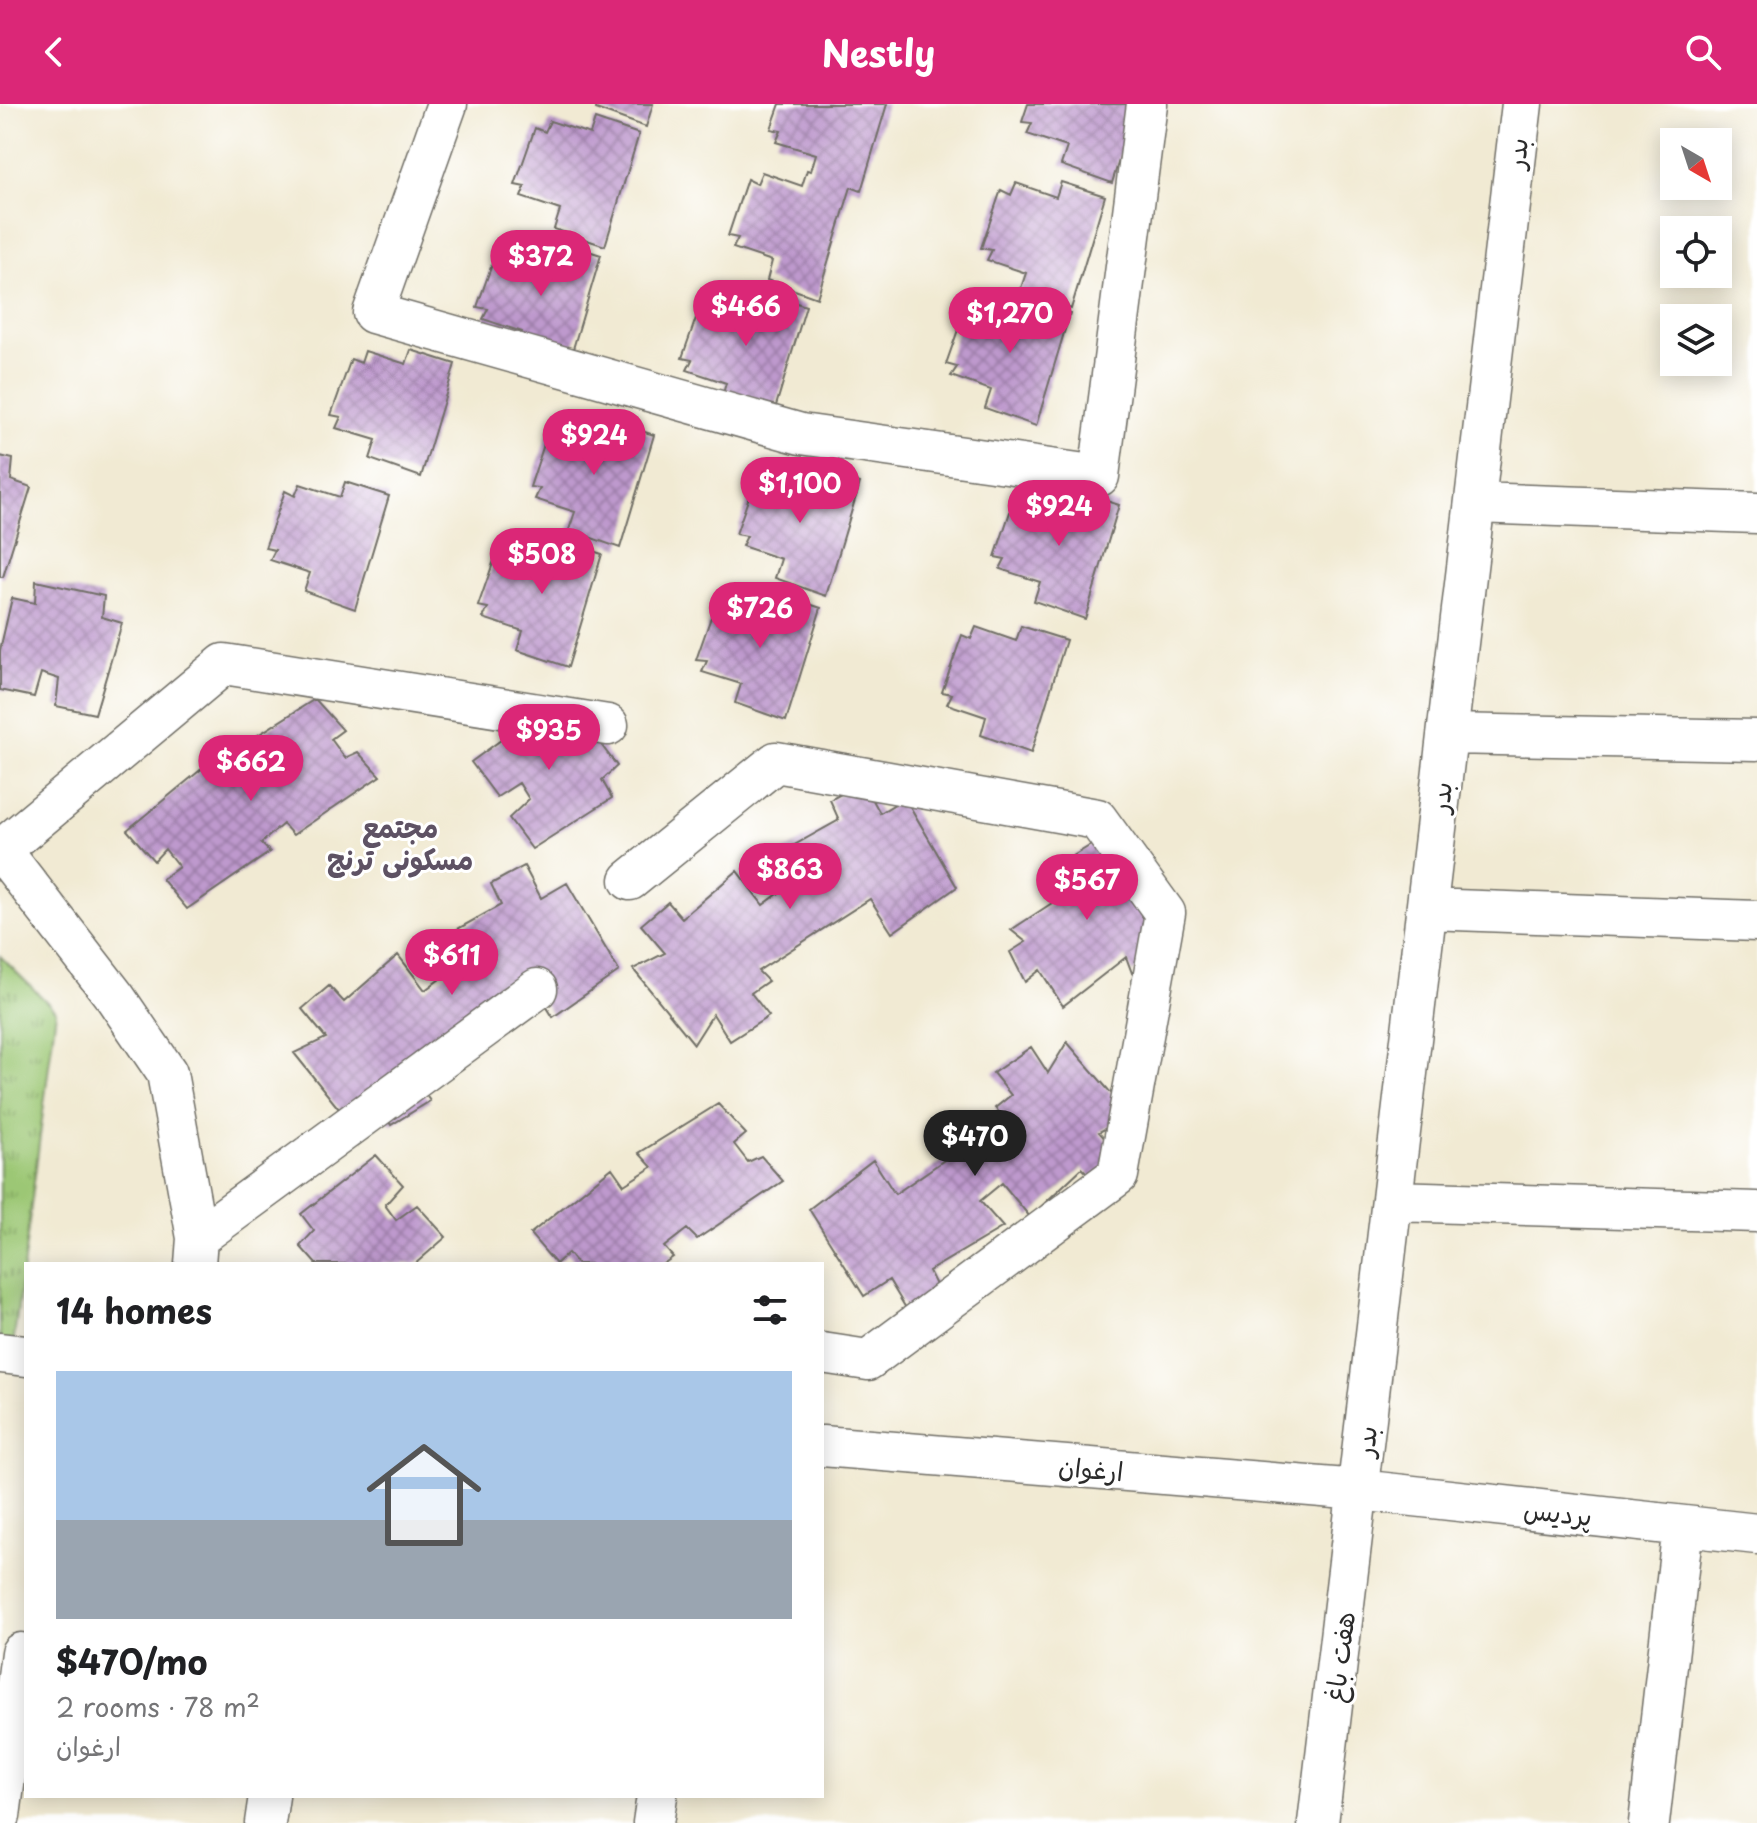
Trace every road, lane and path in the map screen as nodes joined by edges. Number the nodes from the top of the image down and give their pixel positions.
1 (447, 104) edge
2 (1147, 104) edge
3 (1522, 104) edge
4 (1475, 503) junction
5 (1757, 513) edge
6 (608, 725) dead end
7 (1448, 734) junction
8 (1757, 740) edge
9 (630, 880) dead end
10 (1428, 909) junction
11 (1757, 921) edge
12 (537, 989) dead end
13 (1393, 1201) junction
14 (1757, 1212) edge
15 (196, 1251) edge
16 (0, 1353) edge
17 (824, 1353) edge
18 (24, 1356) edge
19 (824, 1446) edge
20 (1359, 1490) junction
21 (1683, 1526) junction
22 (1757, 1534) edge
23 (21, 1653) dead end
24 (269, 1798) edge
25 (657, 1798) edge
26 (0, 1816) edge
27 (265, 1823) edge
28 (653, 1823) edge
29 (1318, 1823) edge
30 (1649, 1823) edge

1 - 2 street
3 - 4 street, بدر
4 - 5 street
4 - 7 street, بدر
6 - 15 street
7 - 8 street
7 - 10 street, بدر
9 - 17 street
10 - 11 street
10 - 13 street, بدر
12 - 15 street
13 - 14 street
13 - 20 street, بدر
16 - 18 street
19 - 20 street, ارغوان
20 - 21 street, پردیس
20 - 29 street, هفت باغ
21 - 22 street, پردیس
21 - 30 street
23 - 26 street
24 - 27 street
25 - 28 street

